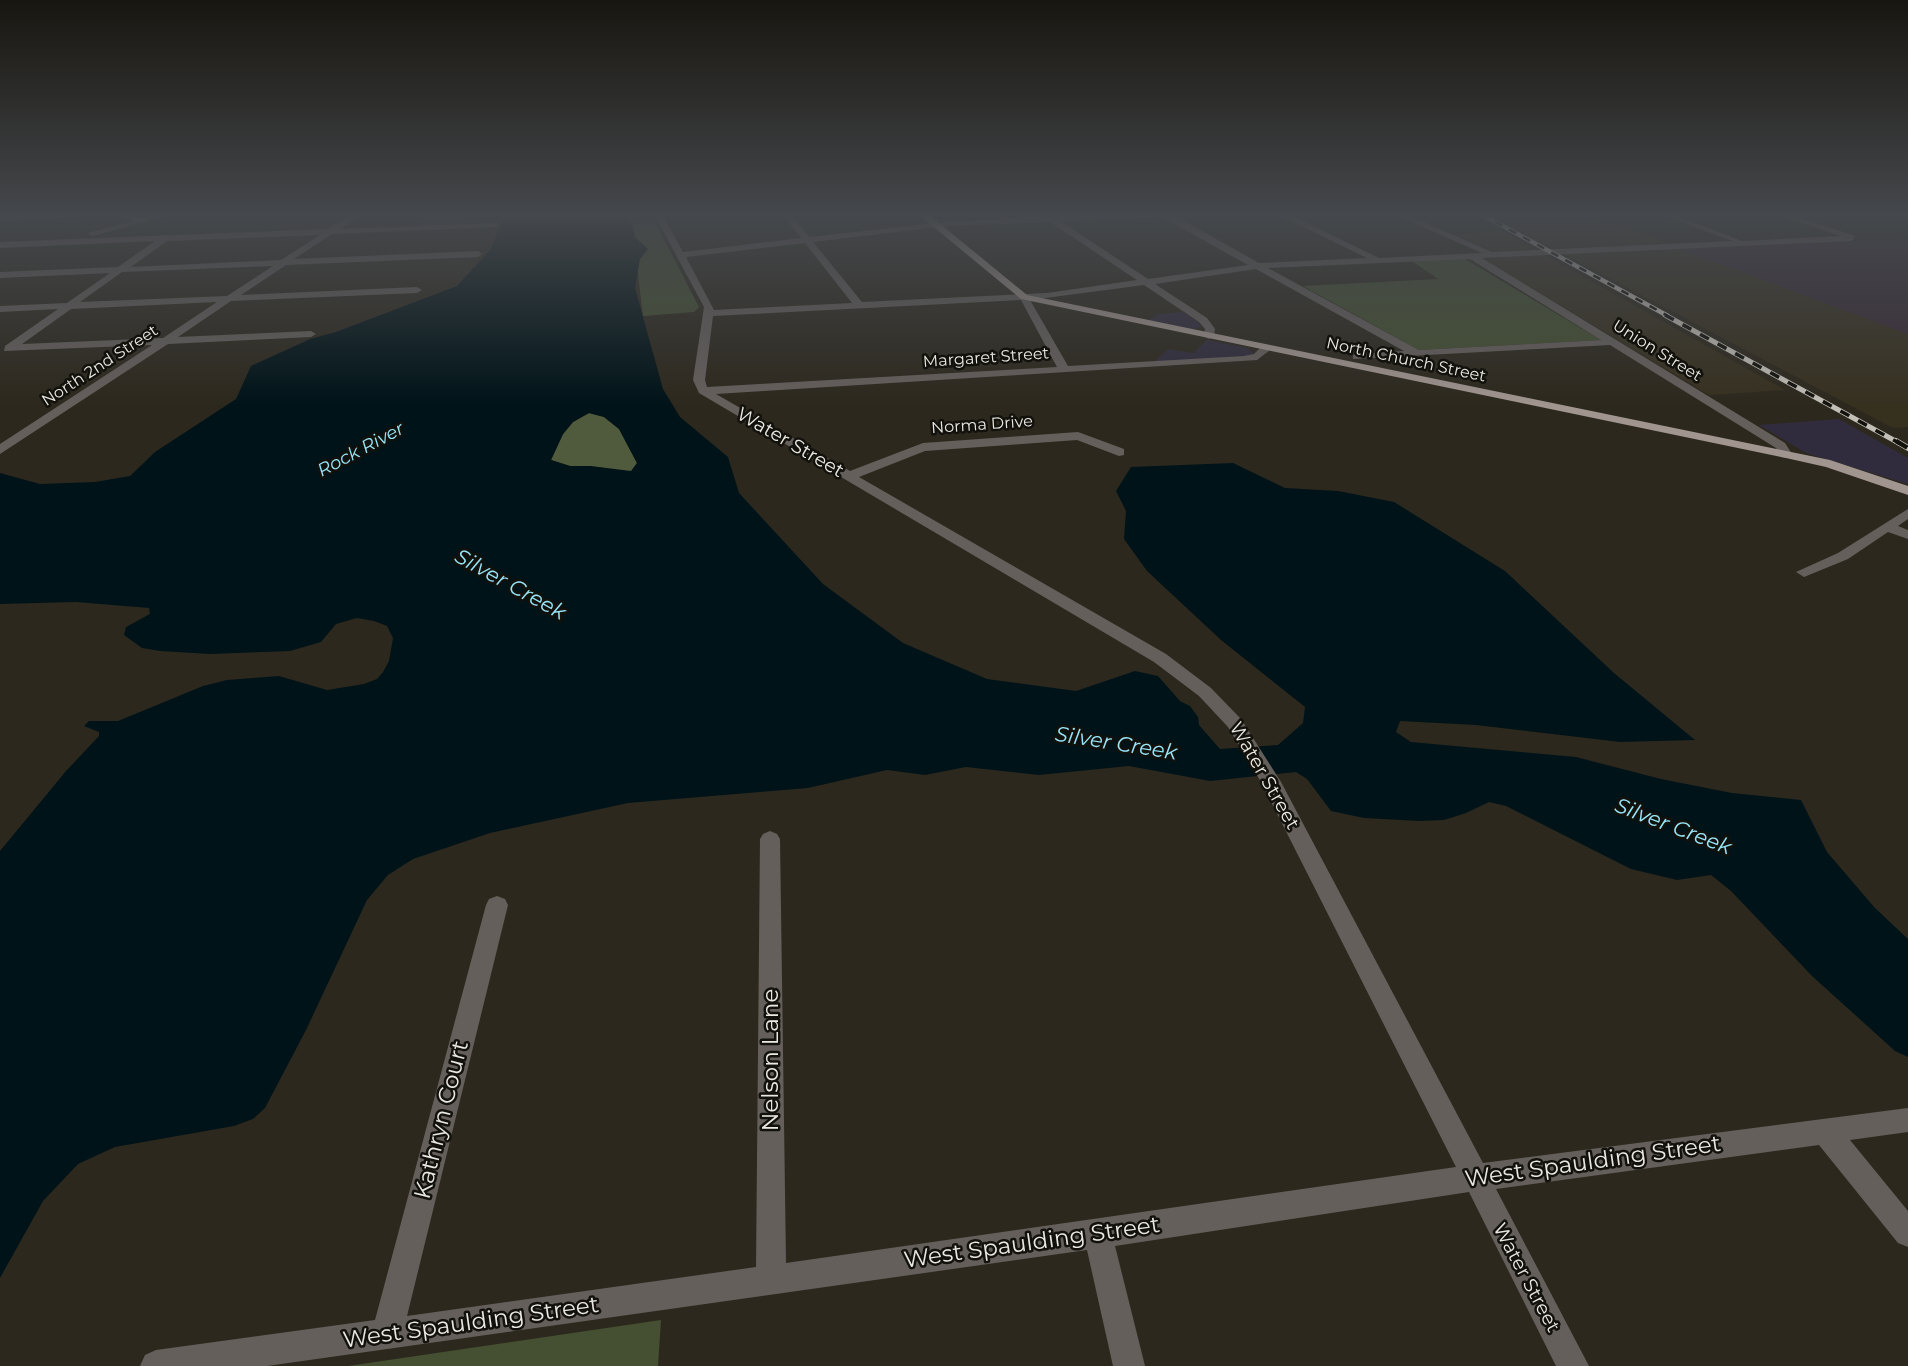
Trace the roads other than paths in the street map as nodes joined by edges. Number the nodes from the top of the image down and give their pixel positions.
1 (109, 278) edge
2 (260, 278) edge
3 (693, 278) edge
4 (836, 278) edge
5 (1000, 278) edge
6 (1139, 278) edge
7 (1175, 278) edge
8 (1279, 278) edge
9 (1508, 278) edge
10 (1145, 282) junction
11 (417, 290) dead end
12 (1024, 297) junction
13 (228, 299) junction
14 (69, 306) junction
15 (860, 306) junction
16 (0, 309) edge
17 (709, 313) junction
18 (311, 334) dead end
19 (1209, 336) junction
20 (166, 341) junction
21 (1613, 342) junction
22 (1266, 348) junction
23 (4, 351) edge
24 (1416, 353) junction
25 (1357, 357) dead end
26 (1064, 369) junction
27 (703, 391) junction
28 (0, 450) edge
29 (1119, 452) dead end
30 (1786, 454) junction
31 (849, 477) junction
32 (1908, 491) edge
33 (1908, 513) edge
34 (1887, 527) junction
35 (1908, 535) edge
36 (1804, 572) dead end
37 (770, 839) dead end
38 (497, 905) dead end
39 (1908, 1120) edge
40 (1825, 1131) junction
41 (1474, 1178) junction
42 (1908, 1233) edge
43 (1098, 1234) junction
44 (771, 1280) junction
45 (387, 1334) junction
46 (156, 1366) edge
47 (1129, 1366) edge
48 (1573, 1366) edge

1 - 14 street
2 - 13 street, North 2nd Street
3 - 17 street
4 - 15 street
5 - 12 main road, North Church Street
6 - 10 street
7 - 10 street
8 - 24 street
9 - 21 street, Union Street
10 - 12 street
10 - 19 street
11 - 13 street
12 - 15 street
12 - 19 main road, North Church Street
12 - 26 street
13 - 14 street
13 - 20 street, North 2nd Street
14 - 16 street
14 - 23 street
15 - 17 street
17 - 27 street
18 - 20 street
19 - 22 main road, North Church Street
20 - 23 street
20 - 28 street, North 2nd Street
21 - 24 street
21 - 30 street, Union Street
22 - 26 street, Margaret Street
22 - 30 main road, North Church Street
24 - 25 street
26 - 27 street, Margaret Street
27 - 31 street, Water Street
29 - 31 street, Norma Drive
30 - 32 main road, North Church Street
31 - 41 street, Water Street
33 - 34 street
34 - 35 street
34 - 36 street
37 - 44 street, Nelson Lane
38 - 45 street, Kathryn Court
39 - 40 street, West Spaulding Street
40 - 41 street, West Spaulding Street
40 - 42 street
41 - 43 street, West Spaulding Street
41 - 48 street, Water Street
43 - 44 street, West Spaulding Street
43 - 47 street
44 - 45 street, West Spaulding Street
45 - 46 street, West Spaulding Street

